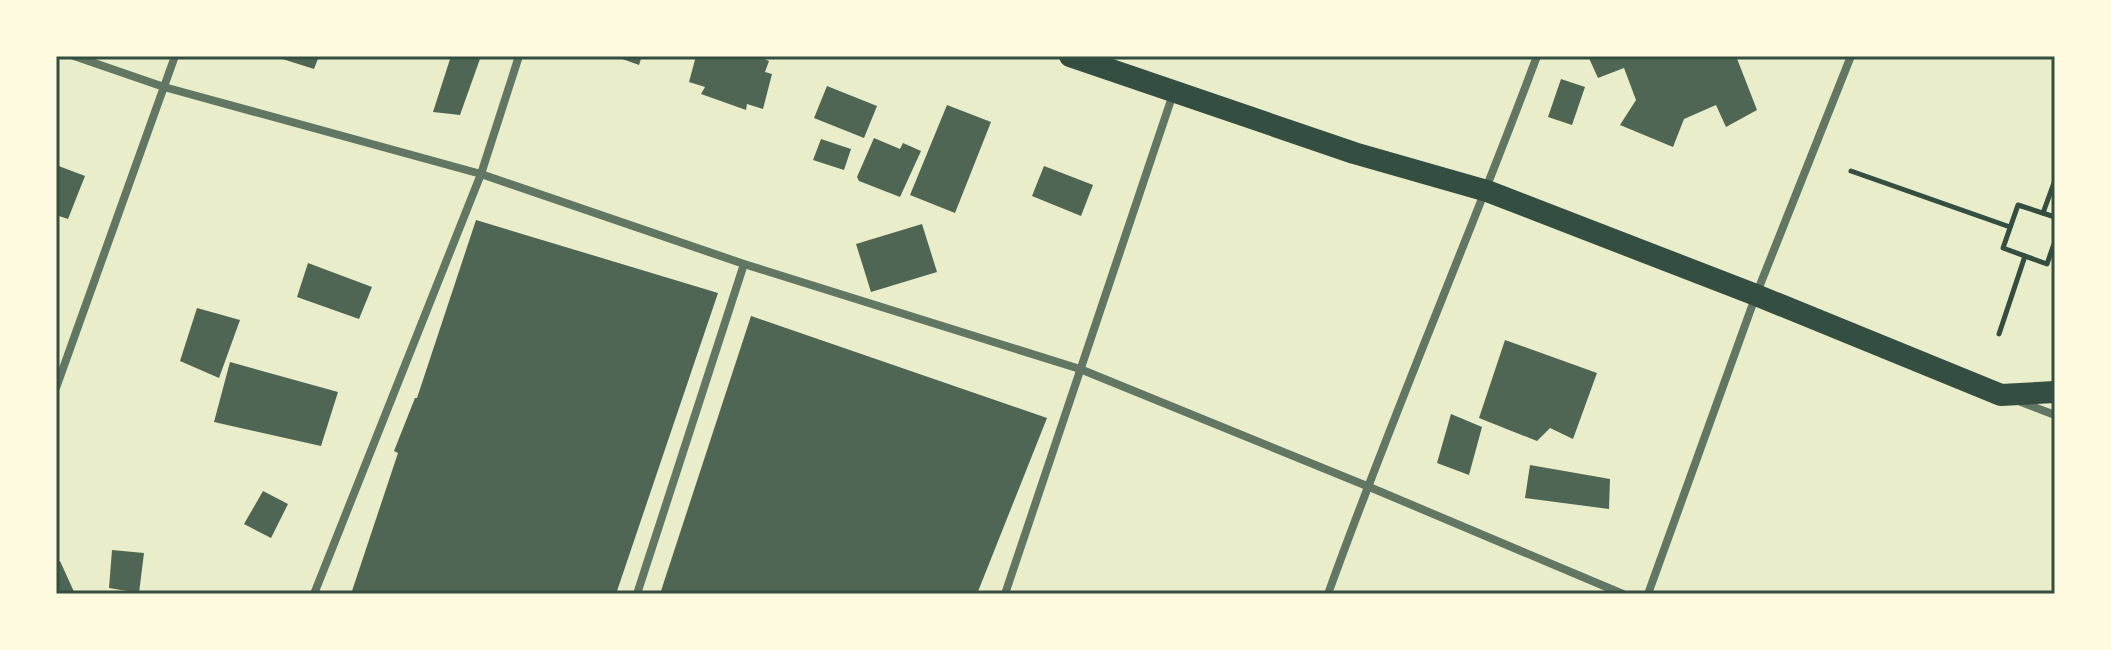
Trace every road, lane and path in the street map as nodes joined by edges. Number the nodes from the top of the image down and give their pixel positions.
1 (74, 56) edge
2 (175, 56) edge
3 (519, 56) edge
4 (1070, 56) edge
5 (1537, 56) edge
6 (1851, 56) edge
7 (164, 87) junction
8 (1175, 90) junction
9 (1851, 171) dead end
10 (481, 174) junction
11 (2055, 180) edge
12 (1487, 191) junction
13 (2043, 213) junction
14 (2055, 217) edge
15 (2010, 227) junction
16 (2055, 242) edge
17 (2025, 256) junction
18 (744, 264) junction
19 (1756, 295) junction
20 (1999, 334) dead end
21 (1080, 369) junction
22 (56, 388) edge
23 (2055, 392) edge
24 (2001, 395) junction
25 (2055, 415) edge
26 (1367, 486) junction
27 (314, 594) edge
28 (637, 594) edge
29 (1005, 594) edge
30 (1328, 594) edge
31 (1623, 594) edge
32 (1648, 594) edge

1 - 7 street
2 - 7 street
3 - 10 street
4 - 8 highway
5 - 12 street
6 - 19 street
7 - 10 street
7 - 22 street
8 - 12 highway
8 - 21 street
9 - 15 path
10 - 18 street
10 - 27 street
11 - 13 path
12 - 19 highway
12 - 26 street
13 - 14 path
13 - 15 path
15 - 17 path
16 - 17 path
17 - 20 path
18 - 21 street
18 - 28 street
19 - 24 highway
19 - 32 street
21 - 26 street
21 - 29 street
23 - 24 highway
24 - 25 street
26 - 30 street
26 - 31 street

